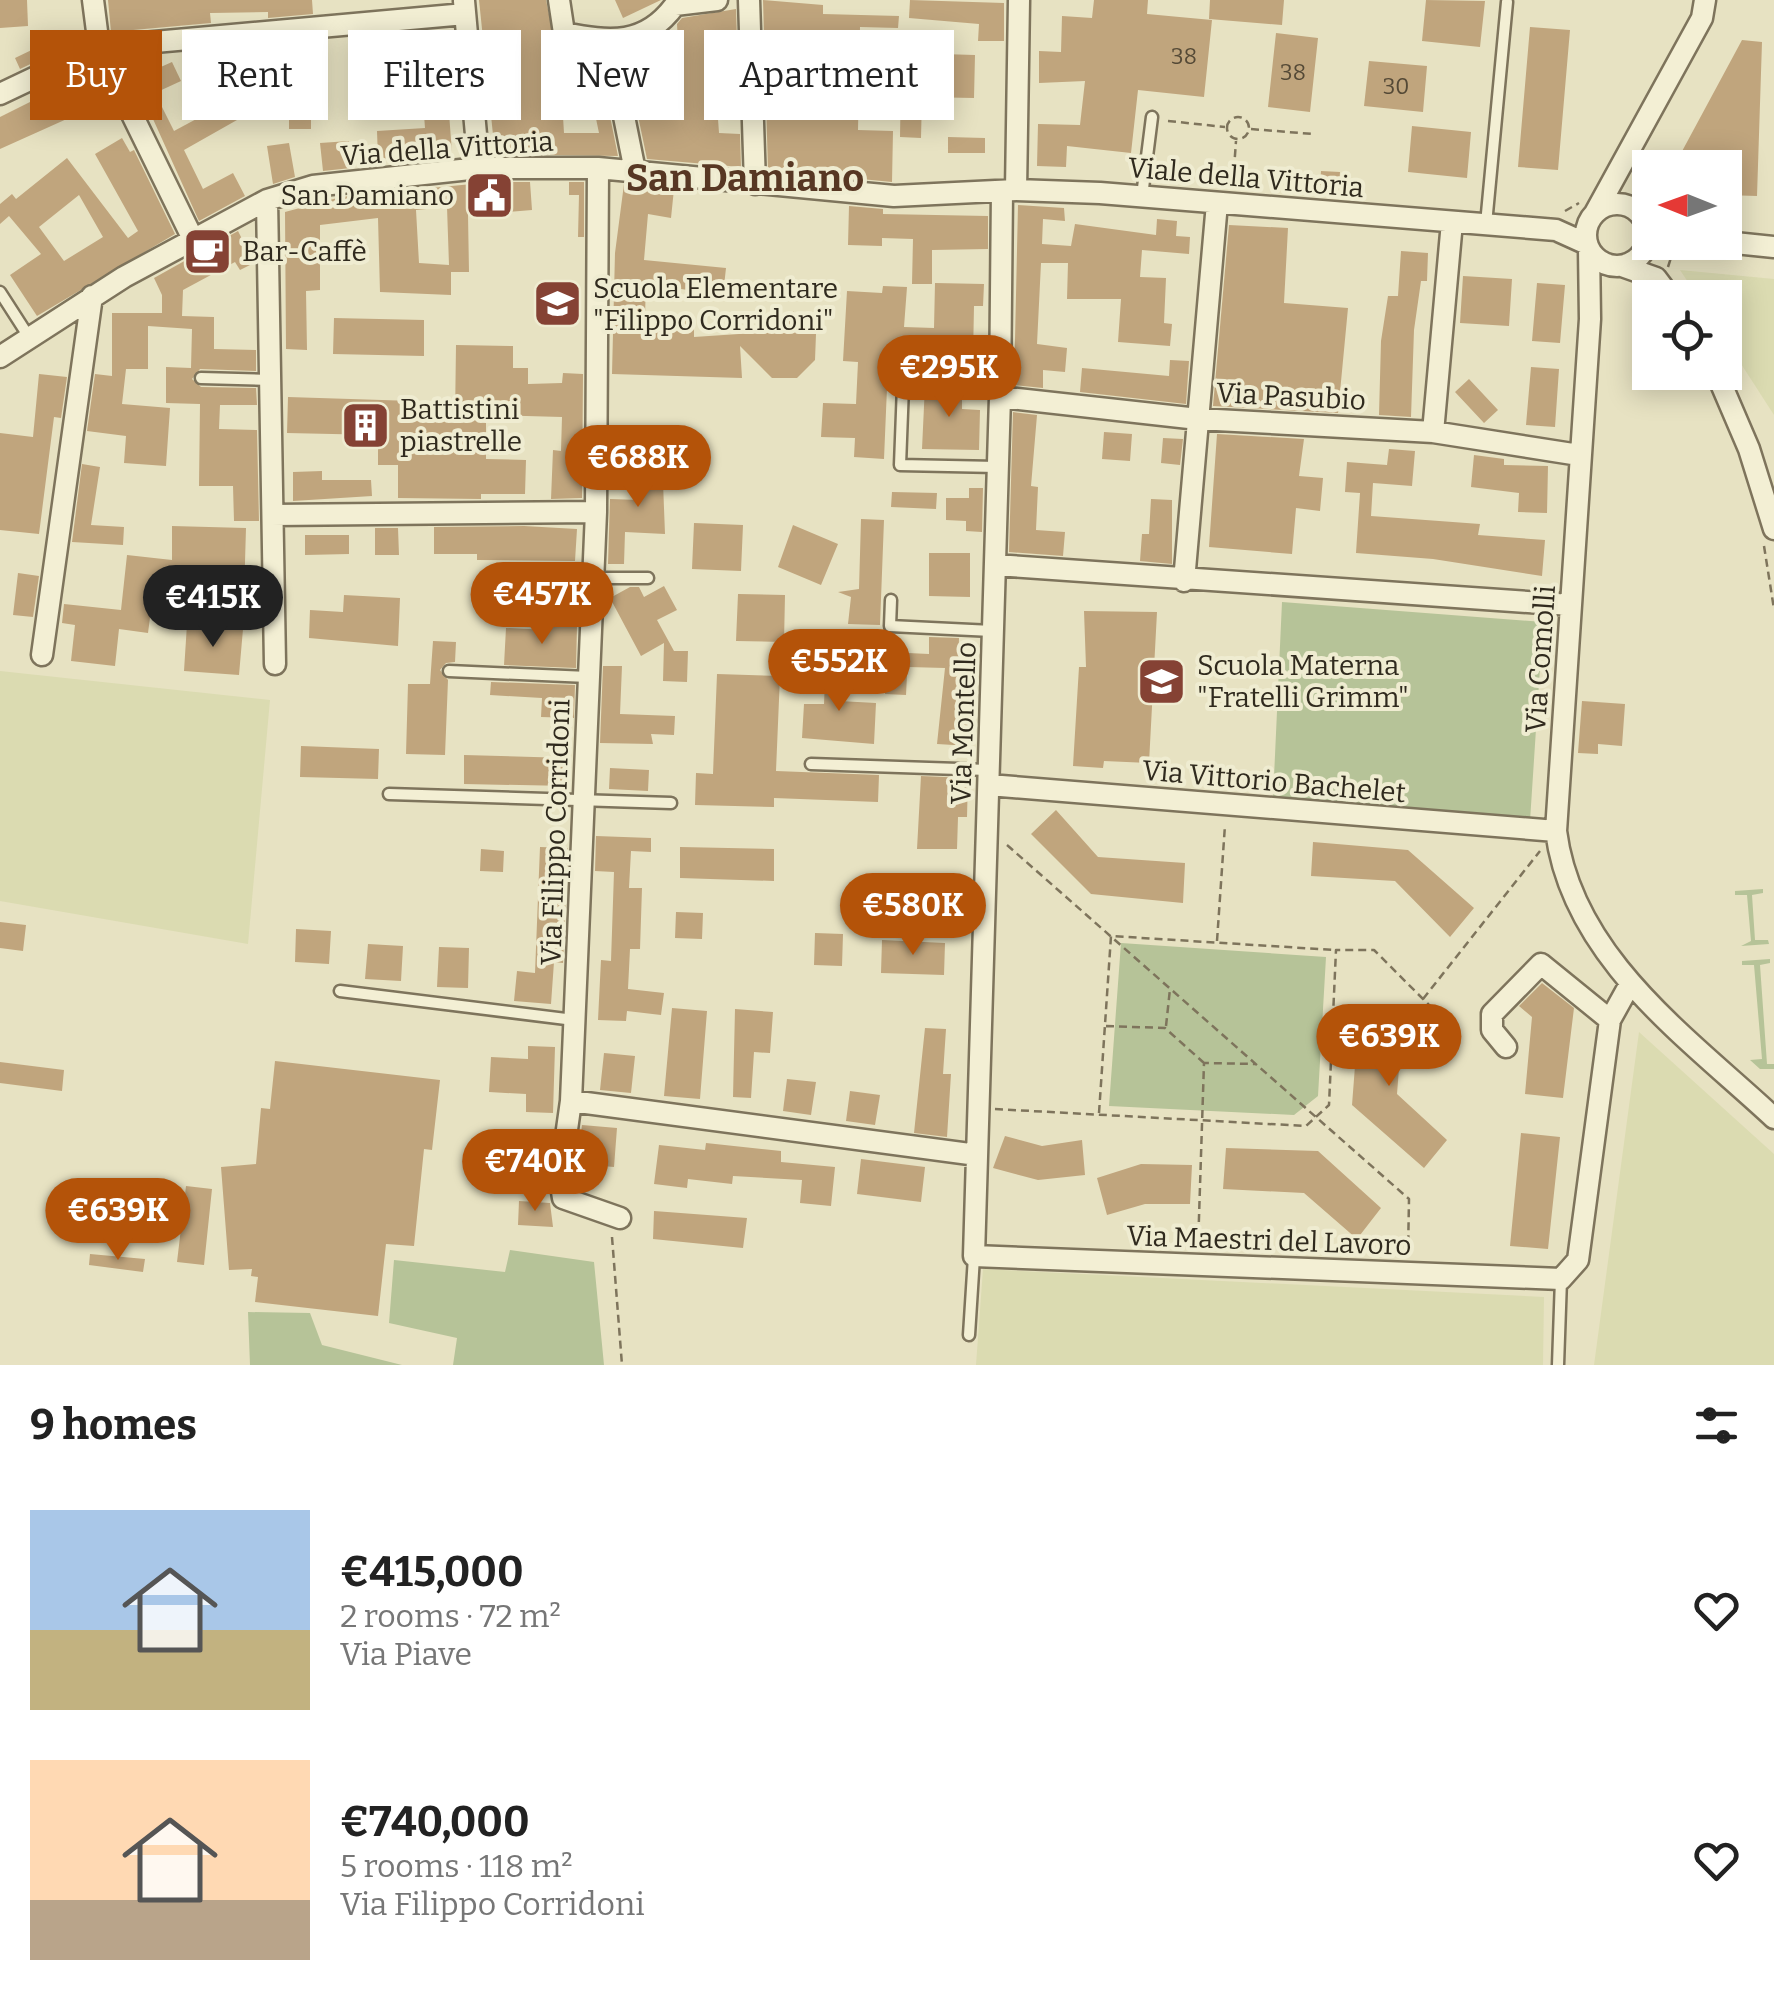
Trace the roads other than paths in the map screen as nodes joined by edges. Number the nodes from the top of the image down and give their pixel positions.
1 (93, 0) edge
2 (559, 0) edge
3 (717, 0) edge
4 (749, 0) edge
5 (1019, 0) edge
6 (1720, 0) edge
7 (1507, 2) edge
8 (465, 7) edge
9 (1703, 9) edge
10 (97, 30) edge
11 (564, 30) edge
12 (651, 30) edge
13 (162, 40) edge
14 (30, 80) edge
15 (0, 94) edge
16 (1155, 118) road end
17 (135, 120) edge
18 (624, 120) edge
19 (1631, 152) junction
20 (480, 168) junction
21 (598, 168) junction
22 (635, 171) junction
23 (754, 184) junction
24 (1632, 184) edge
25 (1009, 191) junction
26 (1142, 196) junction
27 (267, 200) junction
28 (1224, 200) junction
29 (1632, 205) edge
30 (1589, 210) junction
31 (1452, 222) junction
32 (1556, 223) junction
33 (1486, 225) junction
34 (192, 237) junction
35 (1742, 244) edge
36 (1588, 247) junction
37 (1774, 247) edge
38 (1637, 260) edge
39 (1655, 260) edge
40 (1619, 266) junction
41 (1660, 275) junction
42 (1662, 280) edge
43 (0, 292) edge
44 (92, 296) junction
45 (1590, 319) junction
46 (28, 337) junction
47 (0, 356) edge
48 (201, 378) dead end
49 (271, 380) junction
50 (903, 386) dead end
51 (1724, 390) edge
52 (1000, 397) junction
53 (1198, 419) junction
54 (1433, 432) junction
55 (1579, 455) junction
56 (998, 468) junction
57 (596, 512) junction
58 (273, 514) junction
59 (1774, 529) edge
60 (995, 565) junction
61 (594, 578) junction
62 (648, 578) dead end
63 (1184, 581) junction
64 (891, 600) dead end
65 (1572, 604) junction
66 (993, 632) junction
67 (42, 655) dead end
68 (274, 664) dead end
69 (448, 671) dead end
70 (589, 677) junction
71 (811, 764) dead end
72 (989, 778) junction
73 (389, 794) dead end
74 (584, 799) junction
75 (671, 803) dead end
76 (1556, 832) junction
77 (871, 895) dead end
78 (985, 900) junction
79 (1630, 984) junction
80 (340, 991) dead end
81 (574, 1020) junction
82 (1610, 1020) junction
83 (1506, 1048) dead end
84 (571, 1101) junction
85 (1774, 1118) edge
86 (977, 1156) junction
87 (613, 1217) road end
88 (974, 1256) junction
89 (1561, 1279) junction
90 (969, 1335) dead end
91 (1558, 1365) edge

1 - 10 street
2 - 11 street
3 - 12 street
4 - 23 street
5 - 25 street, Via Montello
6 - 9 street, Via Comolli
7 - 33 lane
8 - 13 street
8 - 20 street
9 - 19 street, Via Comolli
14 - 15 street
16 - 26 lane
17 - 34 street
18 - 22 street
19 - 24 street
19 - 30 street, Via Comolli
20 - 21 street, Via della Vittoria
20 - 27 street, Via della Vittoria
21 - 22 street, Via della Vittoria
21 - 57 street, Via Filippo Corridoni
22 - 23 street, Via della Vittoria
23 - 25 street, Via della Vittoria
25 - 26 street, Viale della Vittoria
25 - 52 street, Via Montello
26 - 28 street, Viale della Vittoria
27 - 34 street, Via della Vittoria
27 - 49 street
28 - 31 street, Viale della Vittoria
28 - 53 street
29 - 30 street
30 - 32 street, Viale della Vittoria
30 - 36 street, Via Comolli
31 - 33 street, Viale della Vittoria
31 - 54 street
32 - 33 street, Viale della Vittoria
32 - 36 street, Viale della Vittoria
34 - 44 street, Via della Vittoria
35 - 37 street
36 - 40 street
36 - 45 street, Via Comolli
38 - 40 street, Via Comolli
39 - 41 street
40 - 41 street
40 - 45 street, Via Comolli
41 - 42 street
43 - 46 lane
44 - 46 street, Via della Vittoria
44 - 67 street
45 - 55 street, Via Comolli
46 - 47 street, Via della Vittoria
48 - 49 lane
49 - 58 street
50 - 56 lane
51 - 59 street
52 - 53 street, Via Pasubio
52 - 56 street, Via Montello
53 - 54 street, Via Pasubio
53 - 63 street
54 - 55 street, Via Pasubio
55 - 65 street, Via Comolli
56 - 60 street, Via Montello
57 - 58 street
57 - 61 street, Via Filippo Corridoni
58 - 68 street
60 - 63 street
60 - 66 street, Via Montello
61 - 62 lane
61 - 70 street, Via Filippo Corridoni
63 - 65 street
64 - 66 lane
65 - 76 street, Via Comolli
66 - 72 street, Via Montello
69 - 70 lane
70 - 74 street, Via Filippo Corridoni
71 - 72 lane
72 - 76 street, Via Vittorio Bachelet
72 - 78 street, Via Montello
73 - 74 lane
74 - 75 lane
74 - 81 street, Via Filippo Corridoni
76 - 79 street, Via Comolli
77 - 78 lane
78 - 86 street, Via Montello
79 - 82 street
79 - 85 street, Via Comolli
80 - 81 lane
81 - 84 street, Via Filippo Corridoni
82 - 83 street
82 - 89 street
84 - 86 street
84 - 87 street, Via Filippo Corridoni
86 - 88 street, Via Montello
88 - 89 street, Via Maestri del Lavoro
88 - 90 lane
89 - 91 lane

